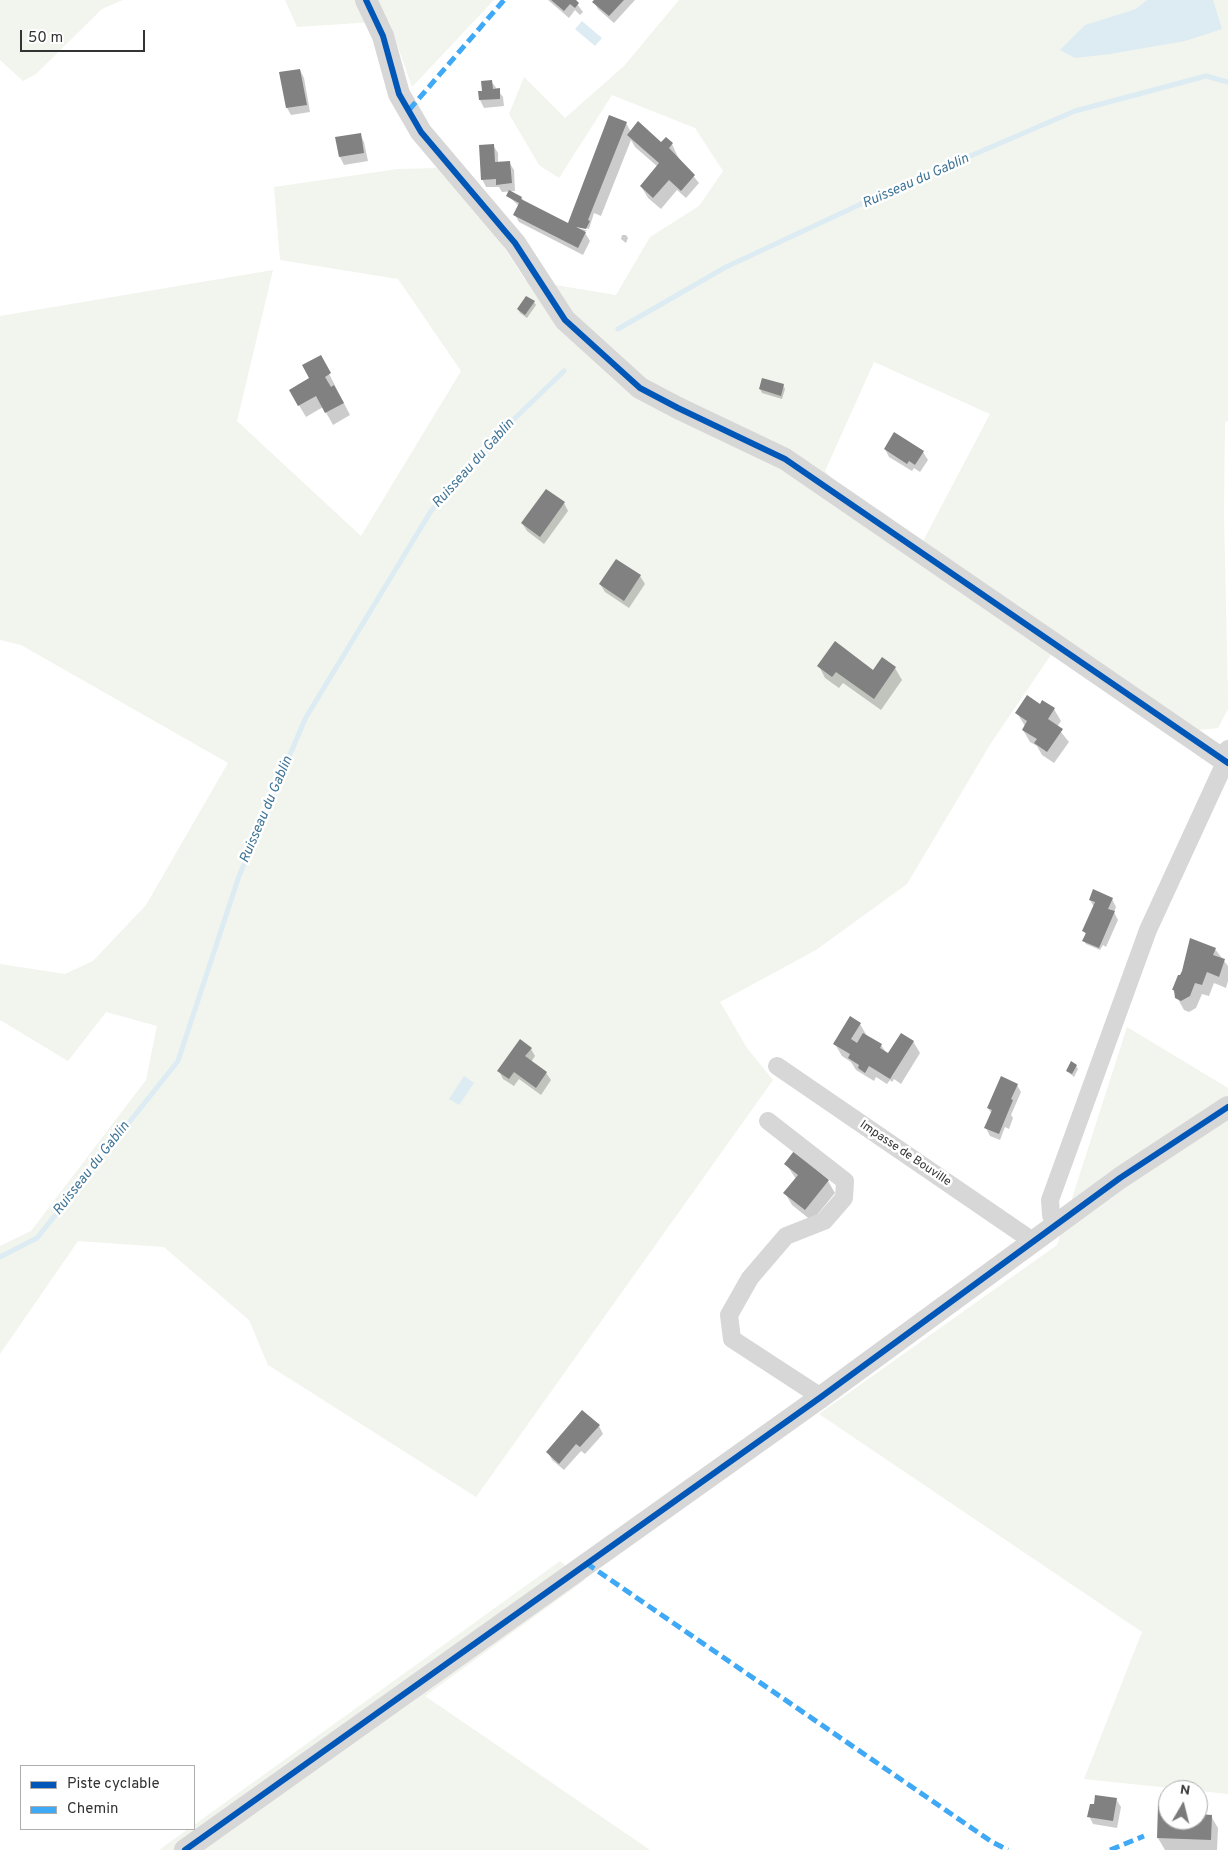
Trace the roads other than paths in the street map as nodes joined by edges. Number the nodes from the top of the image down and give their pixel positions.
1 (366, 0) edge
2 (1227, 758) edge
3 (777, 1066) dead end
4 (1228, 1106) edge
5 (768, 1121) dead end
6 (1057, 1225) junction
7 (1034, 1242) junction
8 (821, 1397) junction
9 (185, 1850) edge

1 - 2 street
2 - 6 street
3 - 7 street, Impasse de Bouville
4 - 6 street
5 - 8 street
6 - 7 street
7 - 8 street
8 - 9 street

